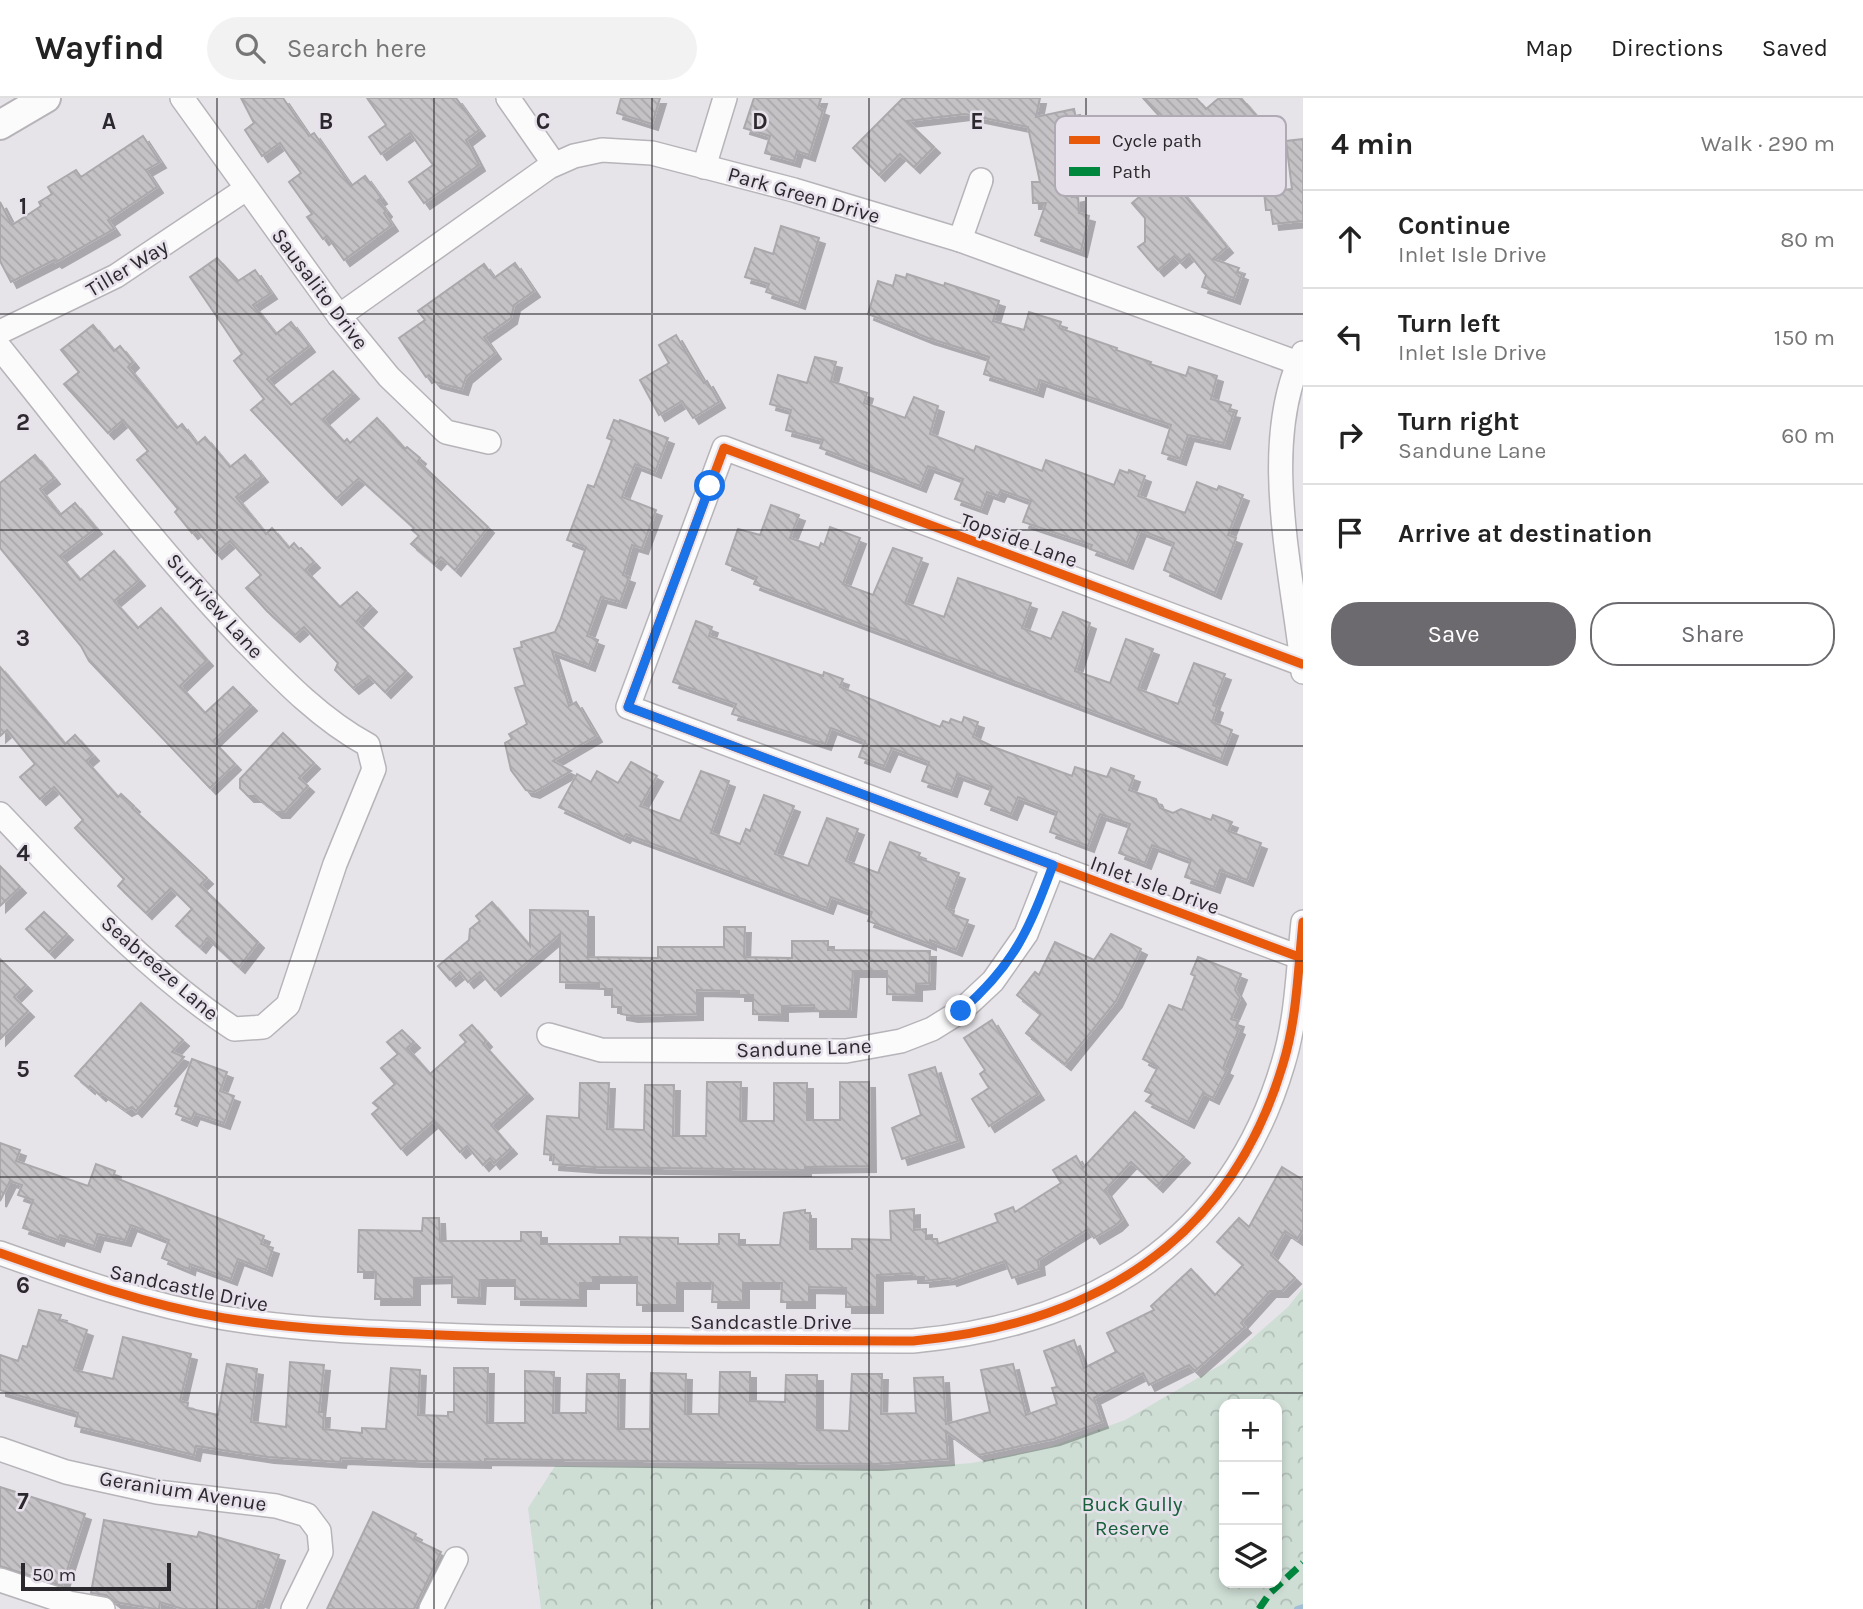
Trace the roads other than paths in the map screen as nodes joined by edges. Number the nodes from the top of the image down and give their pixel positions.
1 (46, 98) edge
2 (181, 98) edge
3 (508, 98) edge
4 (725, 98) edge
5 (0, 125) edge
6 (554, 164) junction
7 (704, 167) junction
8 (981, 180) dead end
9 (246, 189) junction
10 (960, 240) junction
11 (339, 316) junction
12 (0, 332) edge
13 (0, 348) edge
14 (1300, 358) edge
15 (489, 442) dead end
16 (724, 448) joint
17 (1302, 664) edge
18 (1303, 672) edge
19 (0, 814) edge
20 (335, 864) joint
21 (1053, 865) junction
22 (1303, 922) edge
23 (1299, 957) junction
24 (549, 1035) dead end
25 (0, 1253) edge
26 (0, 1449) edge
27 (456, 1559) dead end
28 (0, 1580) edge
29 (103, 1609) edge
30 (293, 1609) edge
31 (431, 1609) edge

1 - 5 street
2 - 9 street, Sausalito Drive
3 - 6 street
4 - 7 street
6 - 7 street, Park Green Drive
6 - 11 street, Park Green Drive
7 - 10 street, Park Green Drive
8 - 10 street
9 - 11 street, Sausalito Drive
9 - 12 street, Tiller Way
10 - 14 street, Park Green Drive
11 - 15 street, Sausalito Drive
13 - 20 street, Surfview Lane
14 - 17 street
16 - 17 street, Topside Lane
16 - 21 street, Inlet Isle Drive
17 - 18 street
19 - 20 street, Seabreeze Lane
21 - 23 street, Inlet Isle Drive
21 - 24 street, Sandune Lane
22 - 23 street, Sandcastle Drive
23 - 25 street, Sandcastle Drive
26 - 30 street, Geranium Avenue
27 - 31 street
28 - 29 street

